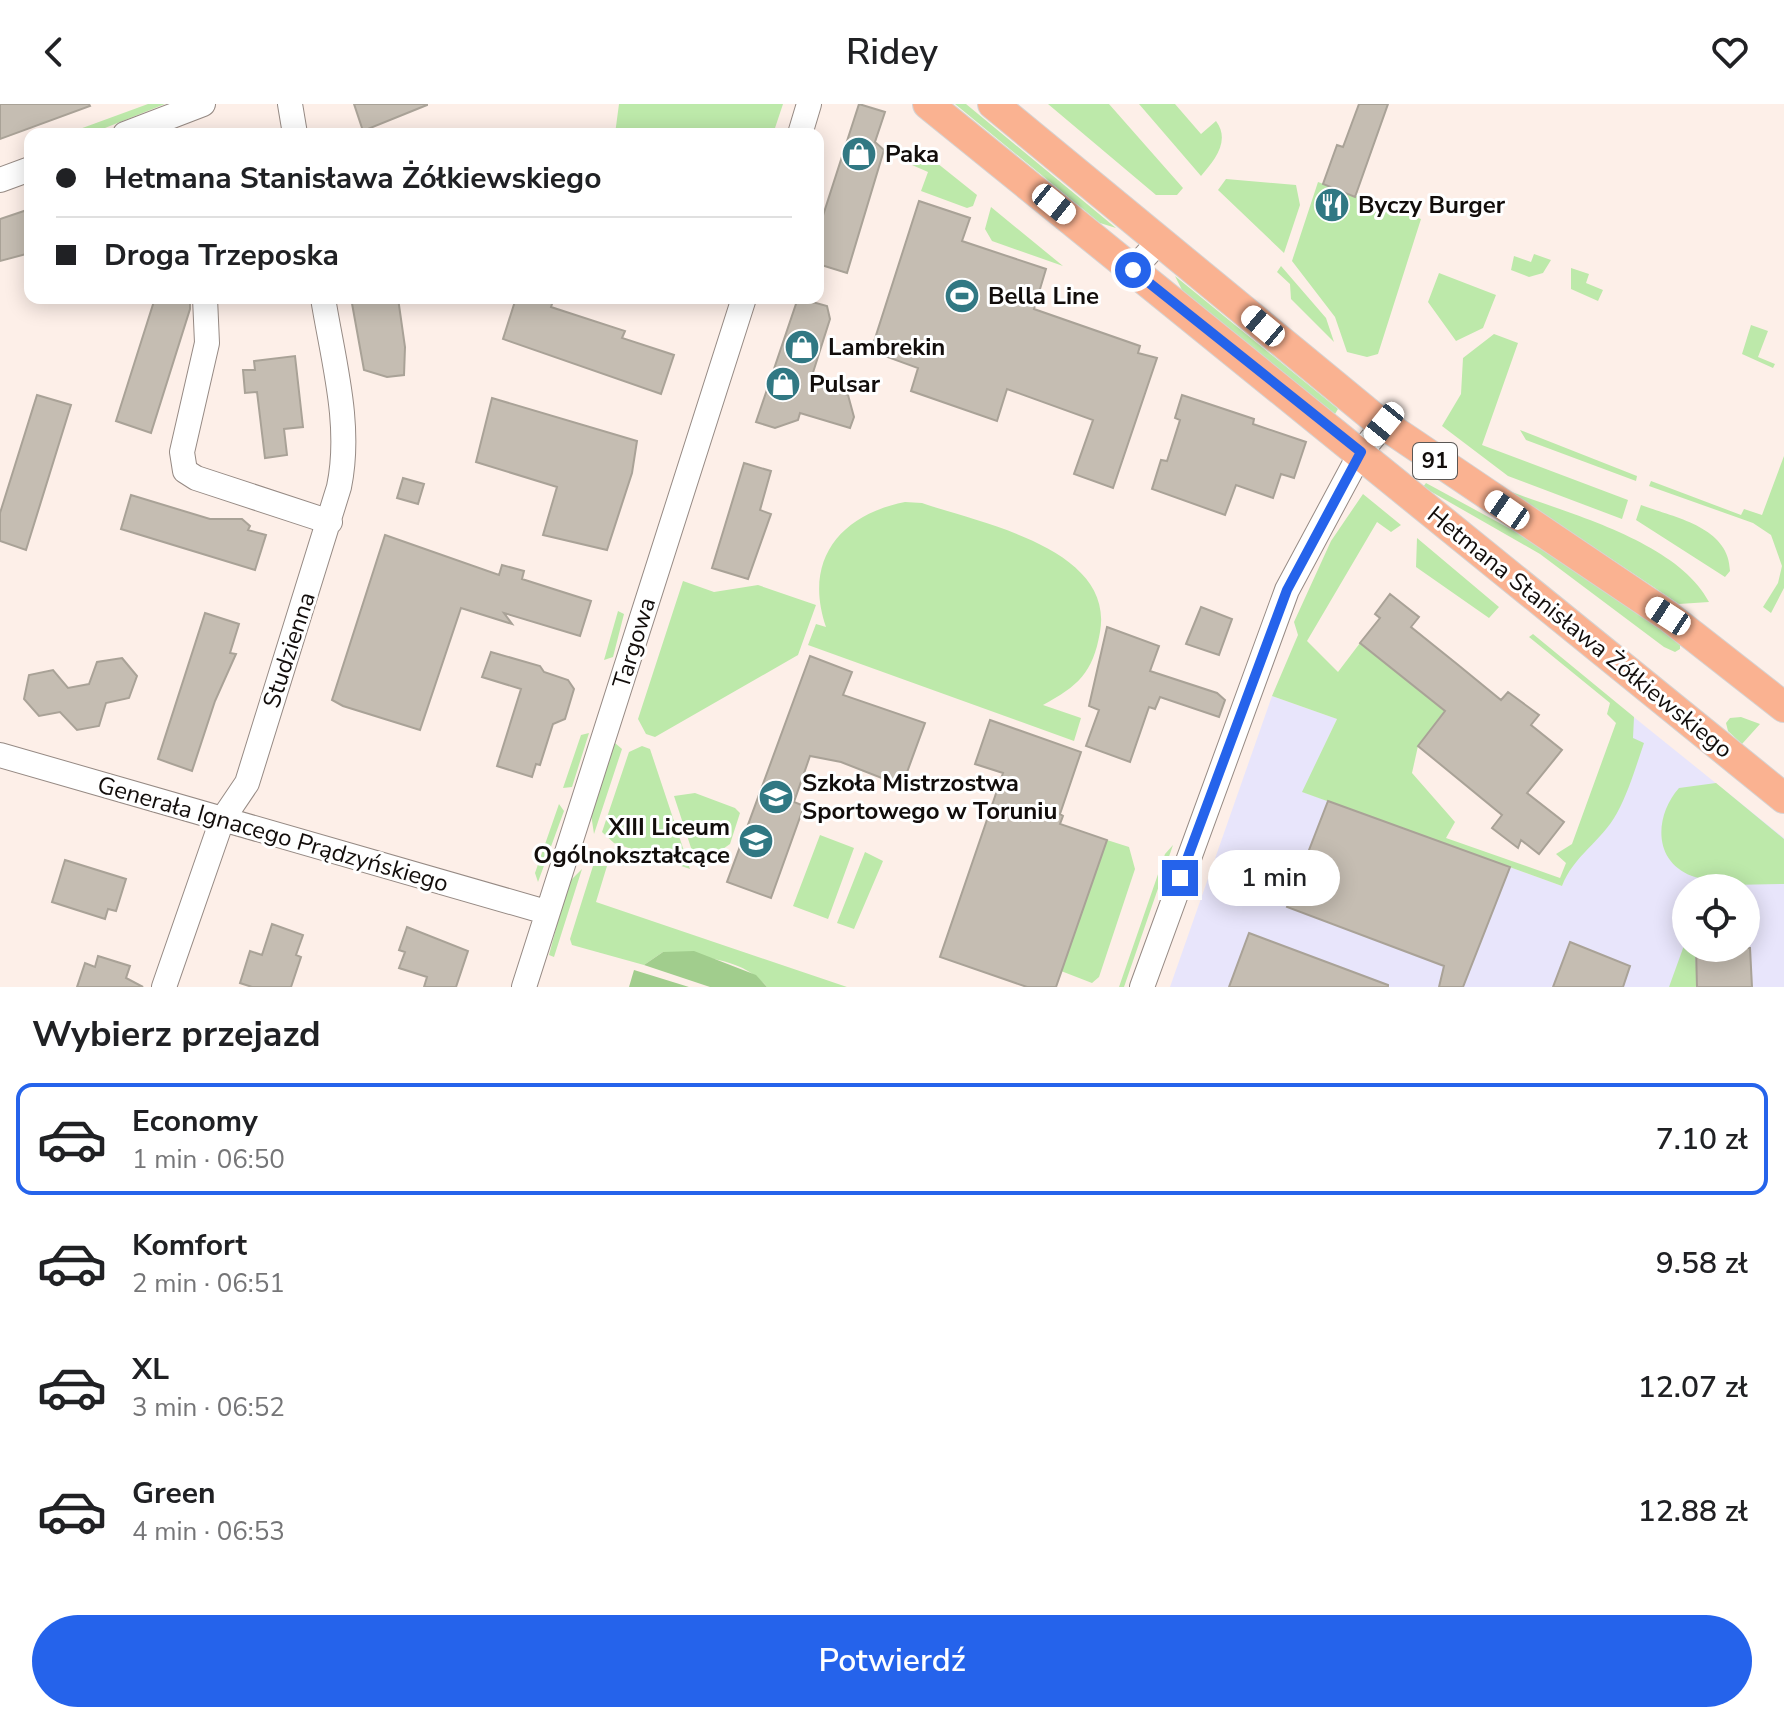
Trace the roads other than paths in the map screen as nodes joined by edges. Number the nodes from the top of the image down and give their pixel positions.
1 (203, 104) edge
2 (290, 104) edge
3 (809, 104) edge
4 (928, 104) edge
5 (993, 104) edge
6 (141, 128) edge
7 (294, 128) edge
8 (802, 128) edge
9 (24, 171) edge
10 (0, 180) edge
11 (1159, 241) junction
12 (1133, 270) junction
13 (205, 304) edge
14 (324, 304) edge
15 (742, 304) edge
16 (1384, 424) junction
17 (1361, 452) junction
18 (330, 522) junction
19 (1784, 707) edge
20 (0, 755) edge
21 (1784, 798) edge
22 (222, 820) junction
23 (546, 912) junction
24 (164, 987) edge
25 (524, 987) edge
26 (1142, 987) edge

1 - 6 street
2 - 7 street
3 - 8 street
4 - 12 main road, Hetmana Stanisława Żółkiewskiego / 91
5 - 11 main road, Hetmana Stanisława Żółkiewskiego / 91
9 - 10 street
11 - 12 street
11 - 16 main road, Hetmana Stanisława Żółkiewskiego / 91
12 - 17 main road, Hetmana Stanisława Żółkiewskiego / 91
13 - 18 street
14 - 18 street, Studzienna
15 - 23 street, Targowa
16 - 17 street
16 - 19 main road, Hetmana Stanisława Żółkiewskiego / 91
17 - 21 main road, Hetmana Stanisława Żółkiewskiego / 91
17 - 26 street
18 - 22 street, Studzienna
20 - 22 street, Generała Ignacego Prądzyńskiego
22 - 23 street, Generała Ignacego Prądzyńskiego
22 - 24 street, Studzienna
23 - 25 street, Targowa

